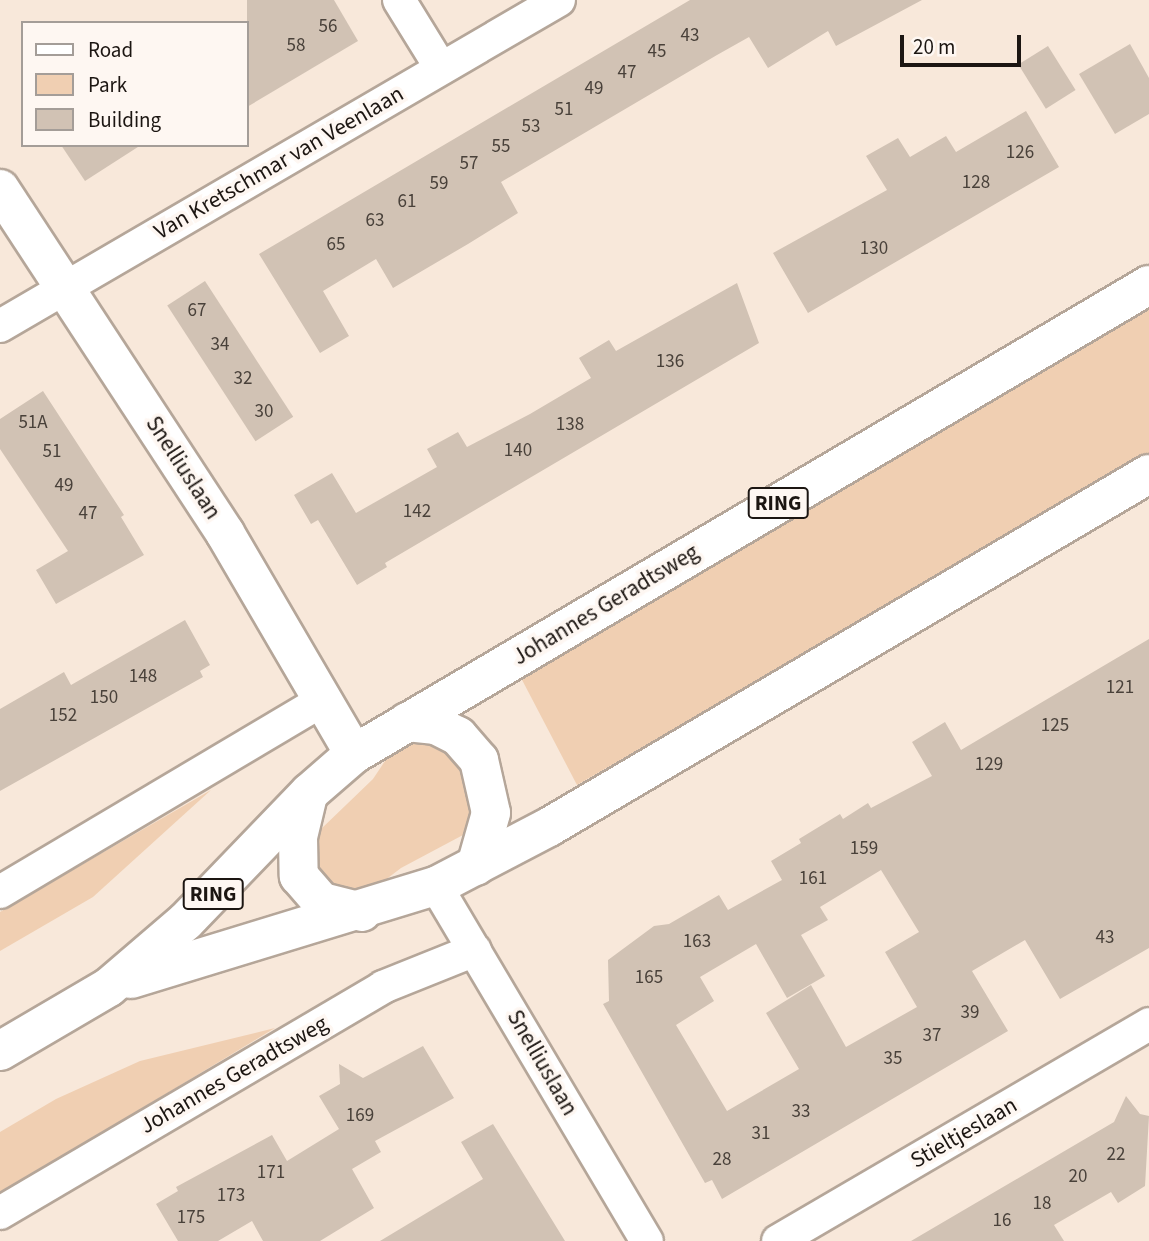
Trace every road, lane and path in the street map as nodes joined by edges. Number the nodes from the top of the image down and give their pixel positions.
1 (399, 0) edge
2 (559, 0) edge
3 (442, 68) junction
4 (0, 189) edge
5 (1149, 285) edge
6 (66, 287) junction
7 (0, 326) edge
8 (1149, 474) edge
9 (324, 700) junction
10 (407, 722) junction
11 (354, 754) junction
12 (309, 793) junction
13 (476, 866) junction
14 (436, 886) junction
15 (0, 892) edge
16 (362, 912) junction
17 (475, 950) junction
18 (109, 987) junction
19 (1149, 1024) edge
20 (0, 1051) edge
21 (0, 1213) edge
22 (647, 1241) edge
23 (778, 1241) edge

1 - 3 street
2 - 3 street, Van Kretschmar van Veenlaan
3 - 6 street, Van Kretschmar van Veenlaan
4 - 6 main road, Snelliuslaan
5 - 10 main road, Johannes Geradtsweg / RING
6 - 7 street, Van Kretschmar van Veenlaan
6 - 9 main road, Snelliuslaan
8 - 13 main road, Johannes Geradtsweg / RING
9 - 11 main road, Snelliuslaan
9 - 15 street
10 - 11 main road, Johannes Geradtsweg / RING
10 - 13 main road
11 - 12 main road, Johannes Geradtsweg / RING
12 - 16 main road
12 - 18 main road, Johannes Geradtsweg / RING
13 - 14 main road, Johannes Geradtsweg / RING
14 - 16 main road, Johannes Geradtsweg / RING
14 - 17 street, Snelliuslaan
16 - 18 main road, Johannes Geradtsweg / RING
17 - 21 street, Johannes Geradtsweg
17 - 22 street, Snelliuslaan
18 - 20 main road, Johannes Geradtsweg / RING
19 - 23 street, Stieltjeslaan

